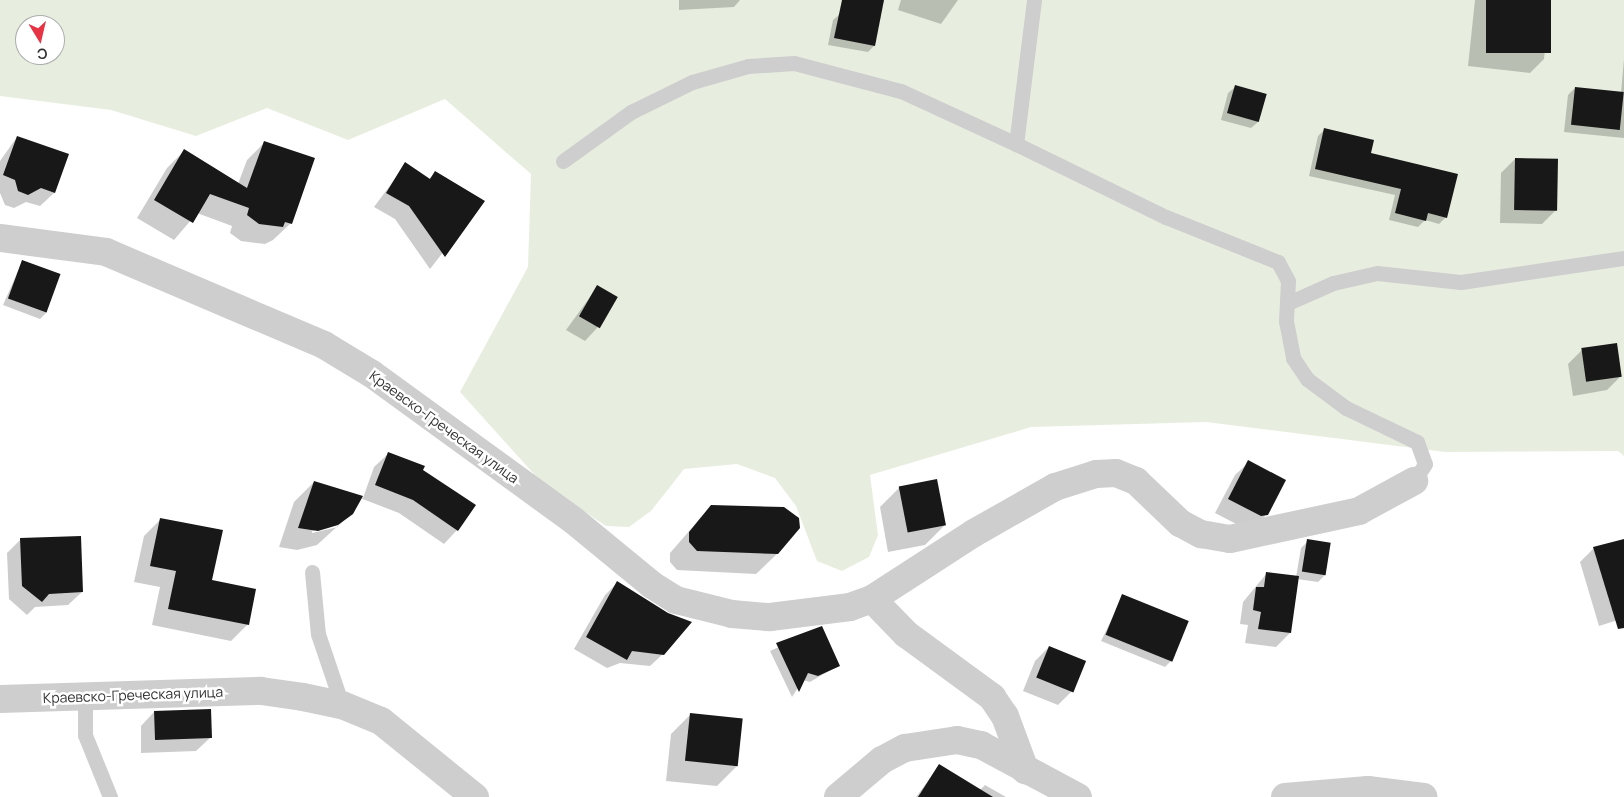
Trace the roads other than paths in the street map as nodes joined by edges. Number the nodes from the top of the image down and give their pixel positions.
1 (1034, 0) edge
2 (1016, 144) junction
3 (563, 161) dead end
4 (0, 238) edge
5 (1624, 258) edge
6 (1288, 303) junction
7 (1414, 481) joint
8 (312, 572) dead end
9 (872, 599) junction
10 (85, 698) junction
11 (0, 699) edge
12 (342, 705) junction
13 (1026, 770) junction
14 (110, 797) edge
15 (475, 797) edge
16 (838, 797) edge
17 (1078, 797) edge
18 (1285, 797) edge
19 (1424, 797) edge

1 - 2 lane
2 - 3 lane
2 - 6 lane
4 - 9 street, Краевско-Греческая улица
5 - 6 lane
6 - 7 lane
7 - 9 street, Краевско-Греческая улица
8 - 12 lane
9 - 13 street
10 - 11 street, Краевско-Греческая улица
10 - 12 street, Краевско-Греческая улица
10 - 14 lane
12 - 15 street, Краевско-Греческая улица
13 - 16 street
13 - 17 street
18 - 19 street

